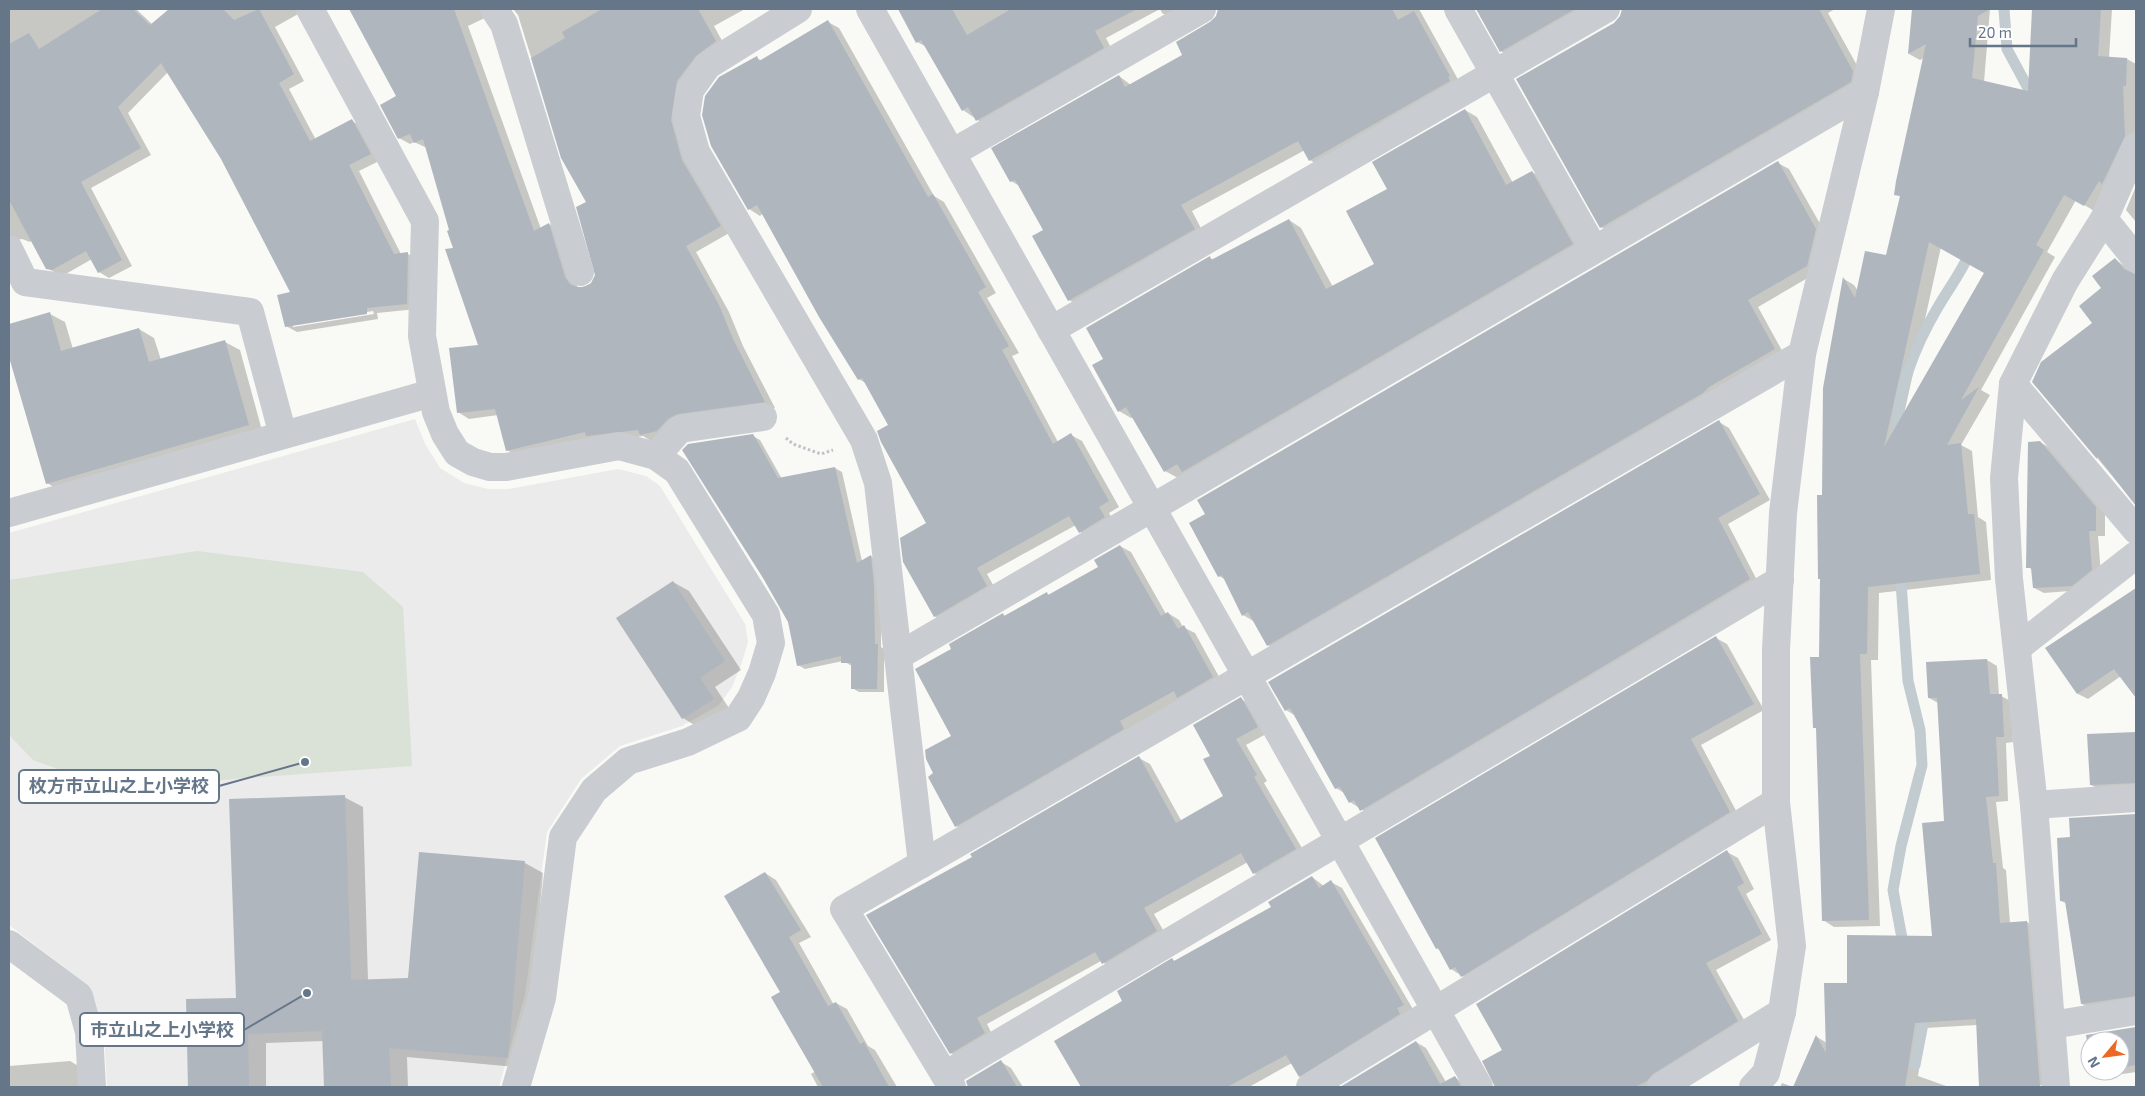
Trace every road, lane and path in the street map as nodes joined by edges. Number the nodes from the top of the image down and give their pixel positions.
1 (310, 9) edge
2 (494, 9) edge
3 (798, 9) edge
4 (870, 9) edge
5 (1202, 9) edge
6 (1458, 9) edge
7 (1606, 9) edge
8 (1881, 9) edge
9 (1495, 73) junction
10 (1865, 92) junction
11 (2136, 146) edge
12 (952, 153) junction
13 (2104, 219) junction
14 (9, 249) edge
15 (1594, 249) junction
16 (2136, 259) edge
17 (580, 272) dead end
18 (1051, 330) junction
19 (1802, 354) junction
20 (2013, 384) junction
21 (432, 392) junction
22 (763, 417) joint
23 (283, 435) junction
24 (864, 440) junction
25 (656, 456) junction
26 (1152, 507) junction
27 (9, 513) edge
28 (2136, 530) edge
29 (2136, 554) edge
30 (1780, 580) junction
31 (2017, 648) junction
32 (898, 656) junction
33 (1246, 676) junction
34 (2136, 798) edge
35 (1776, 802) junction
36 (2034, 805) junction
37 (1340, 841) junction
38 (922, 864) junction
39 (9, 944) edge
40 (1435, 1010) junction
41 (2136, 1011) edge
42 (1782, 1012) junction
43 (2052, 1025) junction
44 (948, 1081) edge
45 (92, 1087) edge
46 (516, 1087) edge
47 (1310, 1087) edge
48 (1479, 1087) edge
49 (1661, 1087) edge
50 (1753, 1087) edge
51 (2056, 1087) edge

1 - 21 street
2 - 17 street
3 - 24 street
4 - 12 street
5 - 12 street
6 - 9 street
7 - 9 street
8 - 10 street
9 - 15 street
9 - 18 street
10 - 15 street
10 - 19 street
11 - 13 street
12 - 18 street
13 - 16 street
13 - 20 street
14 - 23 street
15 - 26 street
18 - 26 street
19 - 30 street
19 - 33 street
20 - 28 street
20 - 31 street
21 - 23 street
21 - 25 street
22 - 24 path
22 - 25 street
23 - 27 street
24 - 32 street
25 - 46 street
26 - 32 street
26 - 33 street
29 - 31 street
30 - 35 street
30 - 37 street
31 - 36 street
32 - 38 street
33 - 37 street
33 - 38 street
34 - 36 street
35 - 40 street
35 - 42 street
36 - 43 street
37 - 40 street
37 - 44 street
38 - 44 street
39 - 45 street
40 - 47 street
40 - 48 street
41 - 43 street
42 - 49 street
42 - 50 street
43 - 51 street

